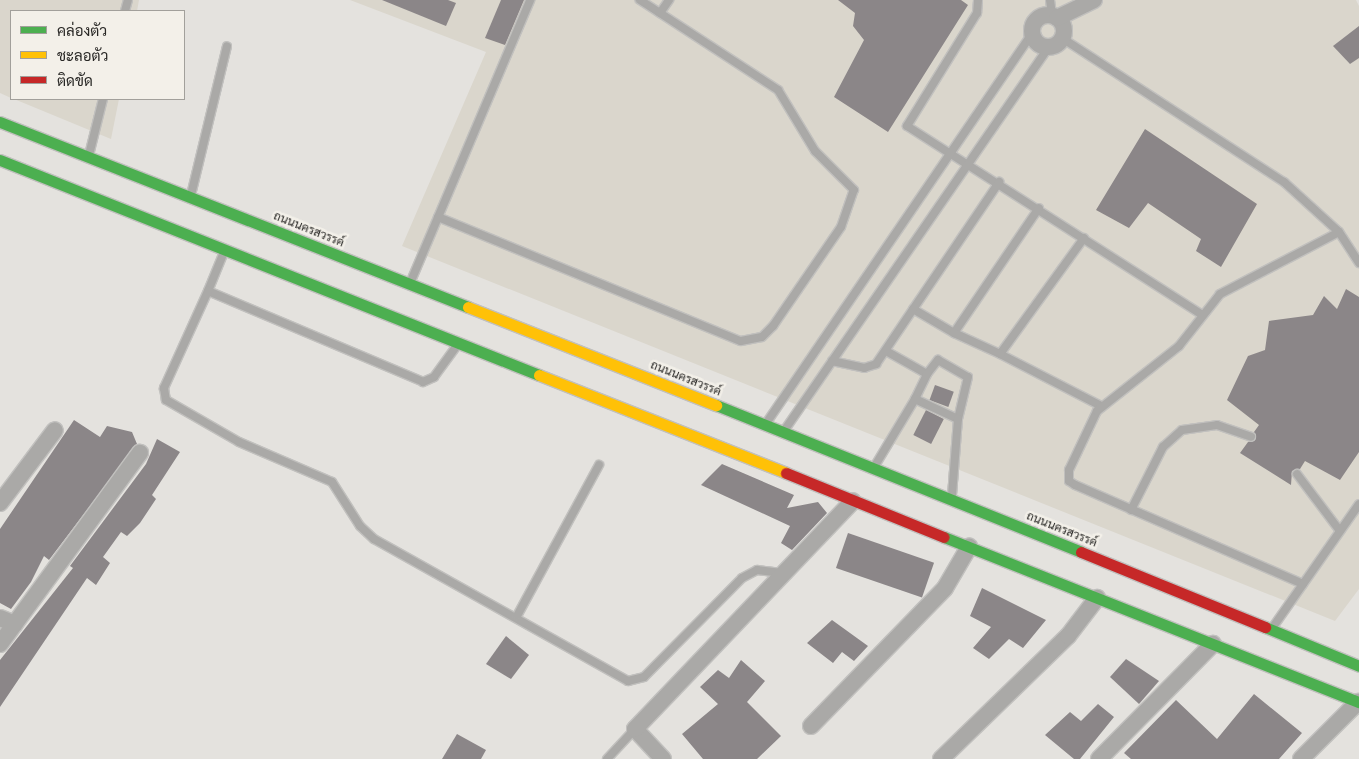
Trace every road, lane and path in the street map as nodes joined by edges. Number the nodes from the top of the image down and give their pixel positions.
1 (530, 0) edge
2 (640, 0) edge
3 (669, 0) edge
4 (978, 0) edge
5 (1094, 0) edge
6 (1053, 11) edge
7 (660, 13) junction
8 (1032, 34) junction
9 (1056, 42) junction
10 (227, 46) dead end
11 (103, 100) edge
12 (0, 122) edge
13 (952, 152) junction
14 (89, 157) junction
15 (0, 160) edge
16 (968, 162) junction
17 (999, 182) junction
18 (191, 196) junction
19 (1039, 208) junction
20 (438, 216) junction
21 (1339, 232) junction
22 (1084, 238) junction
23 (225, 250) junction
24 (1359, 264) edge
25 (410, 284) junction
26 (208, 291) junction
27 (913, 309) junction
28 (1202, 315) junction
29 (954, 333) junction
30 (458, 343) junction
31 (886, 351) junction
32 (1000, 354) junction
33 (832, 361) junction
34 (927, 374) junction
35 (915, 399) junction
36 (1101, 406) junction
37 (958, 418) junction
38 (766, 424) junction
39 (55, 430) dead end
40 (783, 432) junction
41 (1251, 437) dead end
42 (140, 453) dead end
43 (599, 465) dead end
44 (871, 472) junction
45 (1297, 474) dead end
46 (856, 497) junction
47 (952, 499) junction
48 (0, 503) edge
49 (1359, 504) edge
50 (1132, 510) junction
51 (1340, 531) junction
52 (969, 547) junction
53 (787, 574) junction
54 (1302, 584) junction
55 (1097, 598) junction
56 (517, 616) junction
57 (8, 621) edge
58 (1270, 630) junction
59 (0, 644) edge
60 (1213, 644) junction
61 (1359, 666) edge
62 (1359, 702) edge
63 (811, 726) dead end
64 (635, 729) junction
65 (607, 759) edge
66 (663, 759) edge
67 (941, 759) edge
68 (1099, 759) edge
69 (1302, 759) edge

1 - 20 lane
2 - 7 lane
3 - 7 lane
4 - 13 lane
5 - 6 street
6 - 8 street
6 - 9 street
7 - 20 lane
8 - 9 street
8 - 13 lane
9 - 16 lane
9 - 21 lane
10 - 18 lane
11 - 14 lane
12 - 14 main road, ถนนนครสวรรค์
13 - 16 lane
13 - 38 lane
14 - 18 main road, ถนนนครสวรรค์
15 - 23 main road
16 - 17 lane
16 - 33 lane
17 - 19 lane
17 - 27 lane
18 - 25 main road, ถนนนครสวรรค์
19 - 22 lane
19 - 29 lane
20 - 25 lane
21 - 24 lane
21 - 28 lane
22 - 28 lane
22 - 32 lane
23 - 26 lane
23 - 30 main road
25 - 38 main road, ถนนนครสวรรค์
26 - 30 lane
26 - 56 lane
27 - 29 lane
27 - 31 lane
28 - 36 lane
29 - 32 lane
30 - 46 main road
31 - 33 lane
31 - 34 lane
32 - 36 lane
33 - 40 lane
34 - 35 lane
34 - 37 lane
35 - 37 lane
35 - 44 lane
36 - 50 lane
37 - 47 lane
38 - 40 main road, ถนนนครสวรรค์
39 - 48 street
40 - 44 main road, ถนนนครสวรรค์
41 - 50 lane
42 - 57 street
43 - 56 lane
44 - 47 main road, ถนนนครสวรรค์
45 - 51 lane
46 - 52 main road
46 - 53 street
47 - 58 main road, ถนนนครสวรรค์
49 - 51 lane
50 - 54 lane
51 - 54 lane
52 - 55 main road
52 - 63 street
53 - 56 lane
53 - 64 street
54 - 58 lane
55 - 60 main road
55 - 67 street
57 - 59 street
58 - 61 main road, ถนนนครสวรรค์
60 - 62 main road
60 - 68 street
62 - 69 street
64 - 65 lane
64 - 66 street

